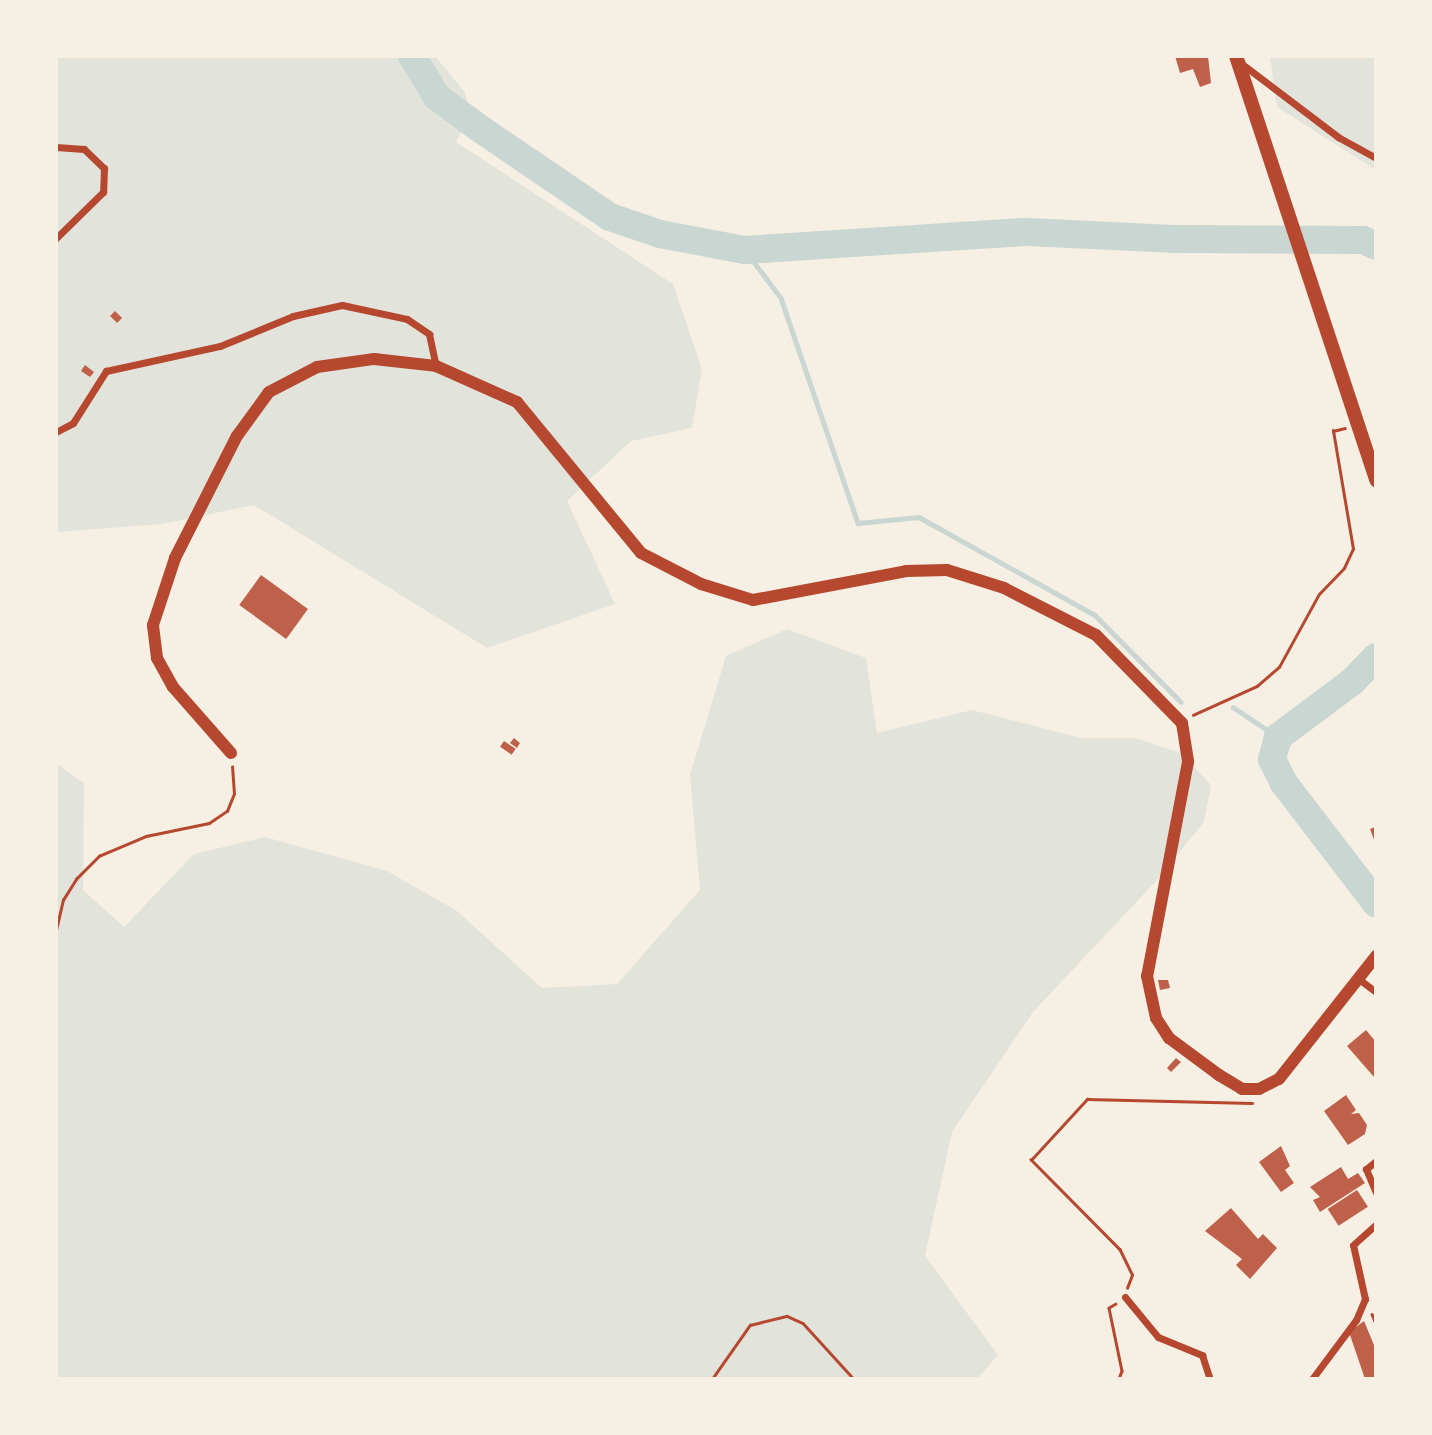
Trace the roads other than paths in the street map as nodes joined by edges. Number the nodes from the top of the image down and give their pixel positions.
1 (1237, 58) edge
2 (56, 147) edge
3 (1376, 158) edge
4 (56, 238) edge
5 (436, 366) junction
6 (56, 432) edge
7 (1376, 480) edge
8 (231, 753) road end
9 (1373, 959) edge
10 (1356, 977) junction
11 (1376, 992) edge
12 (1376, 1161) edge
13 (1376, 1192) edge
14 (1376, 1224) edge
15 (1125, 1297) road end
16 (1210, 1379) edge
17 (1312, 1379) edge

1 - 3 street
1 - 7 main road
2 - 4 street
5 - 6 street
5 - 8 street
5 - 10 street
9 - 10 street
10 - 11 street
12 - 13 street
14 - 17 street
15 - 16 street

